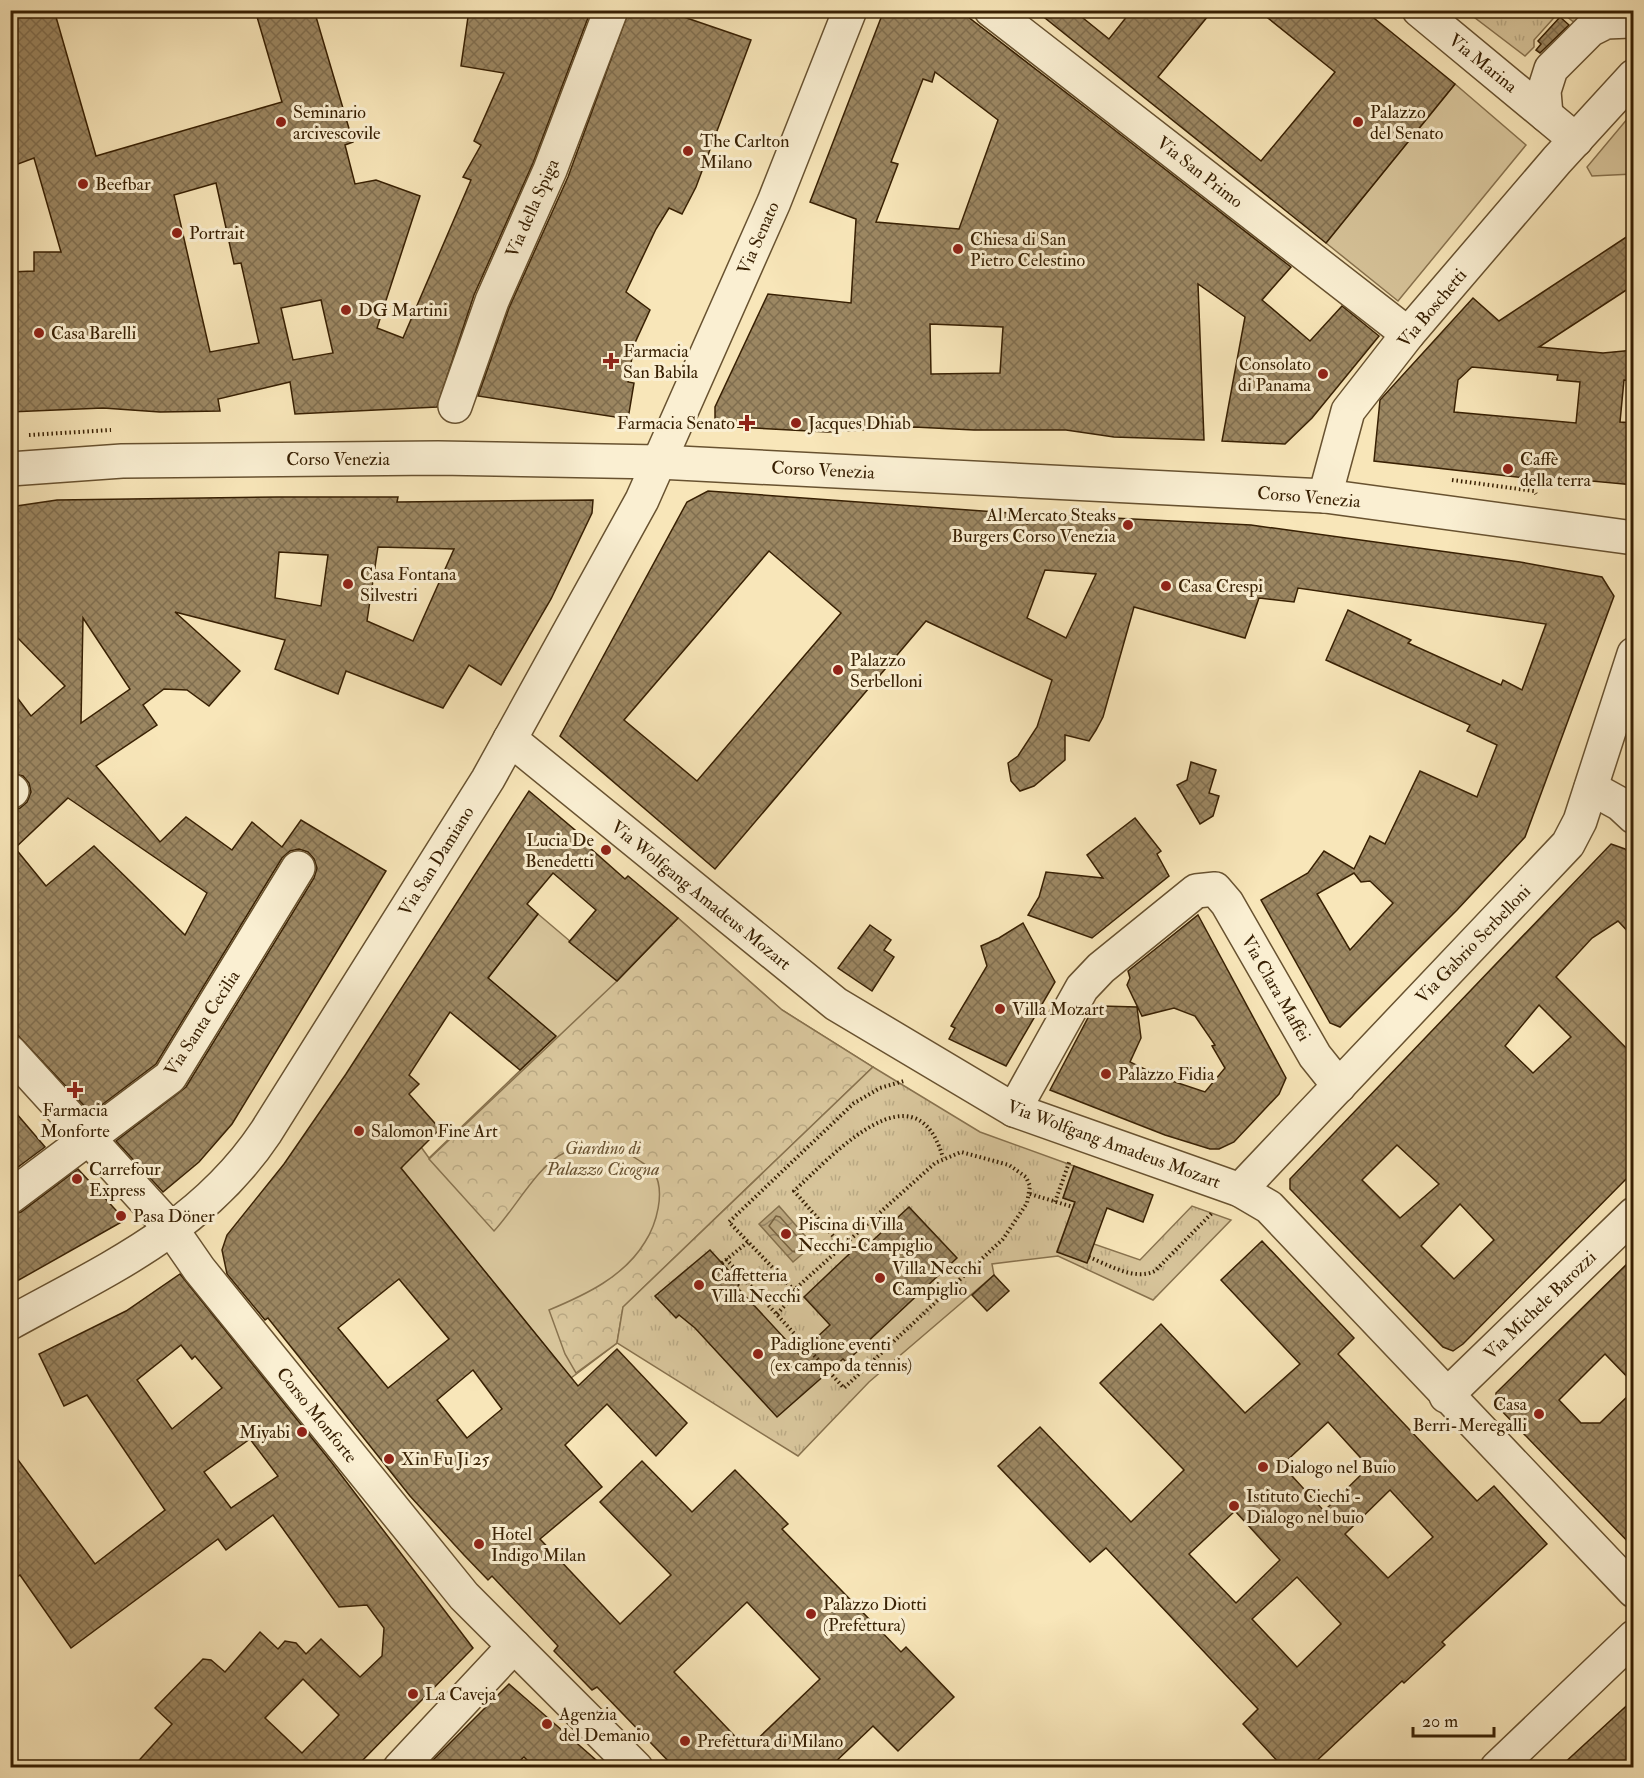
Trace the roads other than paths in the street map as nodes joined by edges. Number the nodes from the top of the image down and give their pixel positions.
1 (611, 10) edge
2 (850, 10) edge
3 (991, 10) edge
4 (1419, 10) edge
5 (1629, 19) edge
6 (1634, 76) edge
7 (1634, 105) edge
8 (1546, 115) junction
9 (1576, 140) junction
10 (1408, 334) junction
11 (455, 406) dead end
12 (659, 462) junction
13 (10, 469) edge
14 (1325, 496) junction
15 (1634, 538) edge
16 (1634, 654) edge
17 (510, 739) junction
18 (1591, 788) junction
19 (1634, 817) edge
20 (298, 868) dead end
21 (10, 1052) edge
22 (1339, 1086) junction
23 (1014, 1110) junction
24 (90, 1140) junction
25 (1240, 1190) junction
26 (10, 1197) edge
27 (1634, 1214) edge
28 (172, 1230) junction
29 (10, 1323) edge
30 (1446, 1396) junction
31 (1634, 1591) edge
32 (1634, 1637) edge
33 (514, 1646) junction
34 (400, 1767) edge
35 (636, 1767) edge
36 (1497, 1767) edge

1 - 11 street, Via della Spiga
2 - 12 street, Via Senato
3 - 10 street, Via San Primo
4 - 8 street, Via Marina
5 - 8 street, Via Marina
6 - 9 street
7 - 9 street
8 - 9 street, Via Marina
9 - 10 street, Via Boschetti
10 - 14 street, Via Boschetti
12 - 13 street, Corso Venezia
12 - 14 street, Corso Venezia
12 - 17 street, Via San Damiano
14 - 15 street, Corso Venezia
16 - 18 street, Via Gabrio Serbelloni
17 - 23 street, Via Wolfgang Amadeus Mozart
17 - 28 street, Via San Damiano
18 - 19 street
18 - 22 street, Via Gabrio Serbelloni
20 - 24 street, Via Santa Cecilia
21 - 24 street, Corso Monforte
22 - 23 street, Via Clara Maffei
22 - 25 street, Via Gabrio Serbelloni
23 - 25 street, Via Wolfgang Amadeus Mozart
24 - 26 street, Via Santa Cecilia
24 - 28 street, Corso Monforte
25 - 30 street, Via Wolfgang Amadeus Mozart
27 - 30 street, Via Michele Barozzi
28 - 29 street, Via San Damiano
28 - 33 street, Corso Monforte
30 - 31 street, Via Wolfgang Amadeus Mozart
32 - 36 street
33 - 34 street
33 - 35 street, Corso Monforte

